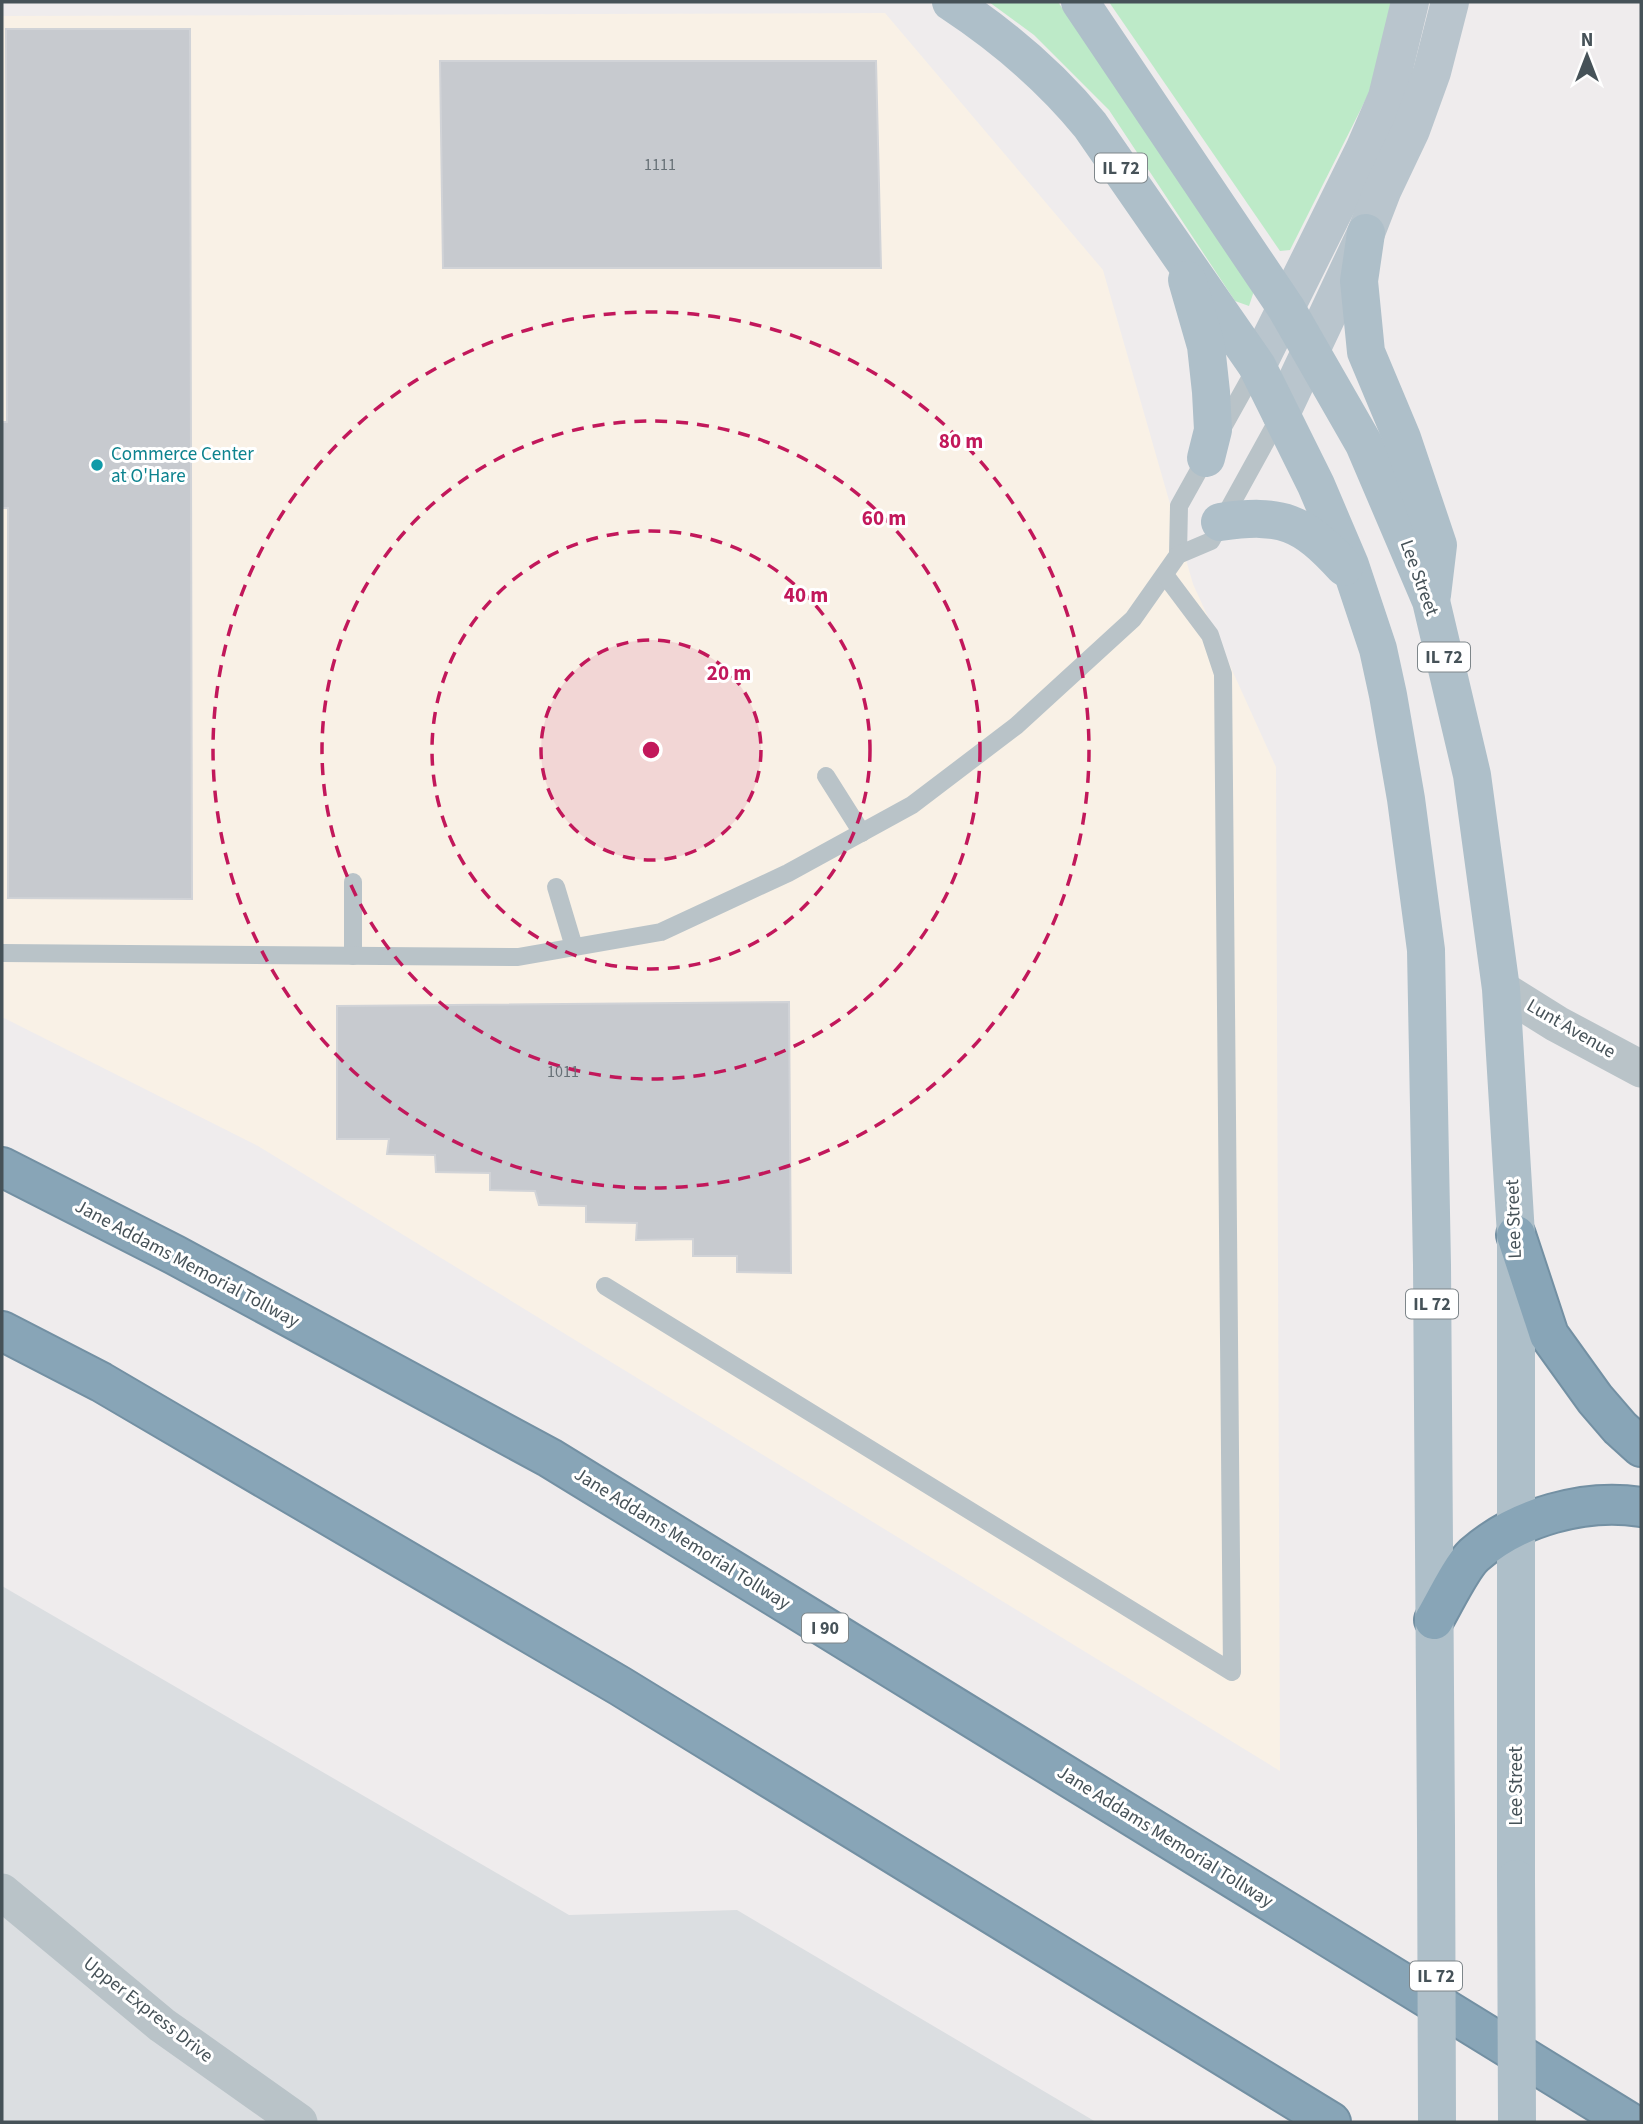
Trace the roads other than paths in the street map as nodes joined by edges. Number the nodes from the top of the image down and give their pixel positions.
1 (951, 2) edge
2 (1080, 2) edge
3 (1410, 2) edge
4 (1450, 2) edge
5 (1366, 233) junction
6 (1179, 251) junction
7 (1286, 308) junction
8 (1310, 351) junction
9 (1257, 366) junction
10 (1281, 414) junction
11 (1206, 458) junction
12 (1220, 522) junction
13 (1178, 555) junction
14 (1165, 575) junction
15 (1354, 578) junction
16 (1431, 601) junction
17 (826, 776) dead end
18 (862, 833) junction
19 (353, 882) dead end
20 (556, 887) dead end
21 (574, 947) junction
22 (2, 953) edge
23 (353, 956) junction
24 (1501, 989) junction
25 (1641, 1069) edge
26 (2, 1167) edge
27 (1516, 1235) junction
28 (605, 1286) dead end
29 (2, 1331) edge
30 (1641, 1447) edge
31 (1641, 1507) edge
32 (1517, 1527) junction
33 (1434, 1620) junction
34 (2, 1892) edge
35 (299, 2122) edge
36 (1331, 2122) edge
37 (1437, 2122) edge
38 (1517, 2122) edge
39 (1629, 2122) edge

1 - 6 main road, IL 72
2 - 7 main road, IL 72
3 - 7 main road
4 - 5 main road
5 - 8 main road
5 - 16 main road
6 - 9 main road, IL 72
6 - 11 main road
7 - 8 main road, Lee Street / IL 72
7 - 9 main road
8 - 10 main road
8 - 16 main road, Lee Street / IL 72
9 - 10 main road, IL 72
9 - 11 lane
10 - 12 lane
10 - 15 main road, IL 72
11 - 13 lane
12 - 13 lane
12 - 15 main road
13 - 14 lane
14 - 18 lane
14 - 28 lane
15 - 33 main road, IL 72
16 - 24 main road, Lee Street / IL 72
17 - 18 lane
18 - 21 lane
19 - 23 lane
20 - 21 lane
21 - 23 lane
22 - 23 lane
24 - 25 street, Lunt Avenue
24 - 27 main road, Lee Street / IL 72
26 - 39 highway, Jane Addams Memorial Tollway / I 90
27 - 30 highway
27 - 32 main road, Lee Street / IL 72
29 - 36 highway
31 - 32 highway
32 - 33 highway
32 - 38 main road, Lee Street / IL 72, bridge
33 - 37 main road, IL 72, bridge
34 - 35 street, Upper Express Drive

